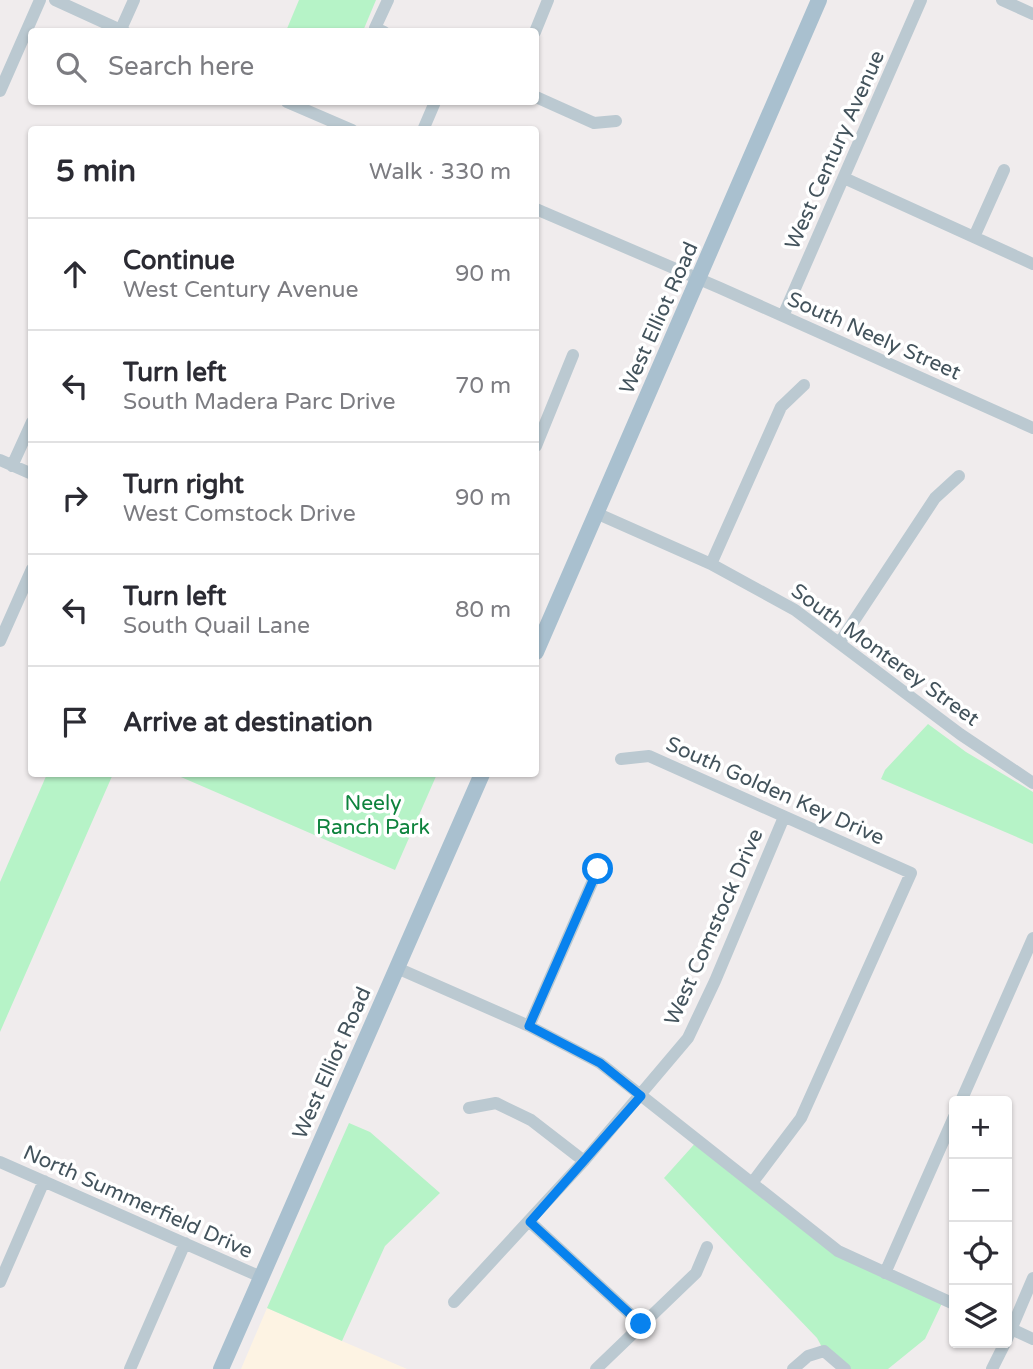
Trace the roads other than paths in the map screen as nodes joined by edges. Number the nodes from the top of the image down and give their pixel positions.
1 (40, 0) edge
2 (55, 0) edge
3 (134, 0) edge
4 (387, 0) edge
5 (548, 0) edge
6 (819, 0) edge
7 (921, 0) edge
8 (1002, 0) edge
9 (1033, 15) edge
10 (118, 28) edge
11 (124, 28) edge
12 (380, 28) edge
13 (537, 28) edge
14 (0, 91) edge
15 (539, 98) edge
16 (294, 105) edge
17 (434, 105) edge
18 (616, 121) dead end
19 (343, 126) edge
20 (425, 126) edge
21 (1004, 170) dead end
22 (844, 178) junction
23 (539, 210) edge
24 (974, 237) junction
25 (1033, 264) edge
26 (699, 279) junction
27 (783, 316) junction
28 (573, 355) dead end
29 (804, 386) dead end
30 (28, 428) edge
31 (1033, 428) edge
32 (539, 439) edge
33 (6, 463) edge
34 (28, 472) edge
35 (959, 476) dead end
36 (596, 513) junction
37 (711, 564) junction
38 (28, 578) edge
39 (0, 641) edge
40 (840, 642) junction
41 (539, 645) edge
42 (621, 759) dead end
43 (1033, 766) edge
44 (481, 777) edge
45 (1030, 781) edge
46 (784, 817) junction
47 (598, 869) dead end
48 (1033, 938) edge
49 (397, 968) junction
50 (529, 1026) junction
51 (641, 1096) junction
52 (963, 1096) edge
53 (469, 1108) dead end
54 (949, 1127) edge
55 (584, 1161) junction
56 (0, 1162) edge
57 (44, 1181) junction
58 (752, 1183) junction
59 (530, 1222) junction
60 (185, 1243) junction
61 (707, 1247) dead end
62 (885, 1273) junction
63 (261, 1277) junction
64 (1033, 1278) edge
65 (0, 1282) edge
66 (454, 1302) dead end
67 (949, 1302) edge
68 (641, 1324) junction
69 (1012, 1324) edge
70 (1012, 1336) edge
71 (1033, 1339) edge
72 (1001, 1348) edge
73 (130, 1369) edge
74 (221, 1369) edge
75 (596, 1369) edge
76 (793, 1369) edge
77 (845, 1369) edge
78 (992, 1369) edge

1 - 14 street
2 - 10 street
3 - 11 street
4 - 12 street
5 - 13 street
6 - 26 main road, West Elliot Road
7 - 22 street, West Century Avenue
8 - 9 street
15 - 18 street
16 - 19 street
17 - 20 street
21 - 24 street
22 - 24 street
22 - 27 street, West Century Avenue
23 - 26 street, South Neely Street
24 - 25 street
26 - 27 street, South Neely Street
26 - 36 main road, West Elliot Road
27 - 31 street, South Neely Street
28 - 32 street
29 - 37 street
30 - 33 street
33 - 34 street
35 - 40 street
36 - 37 street, South Monterey Street
36 - 41 main road, West Elliot Road
37 - 40 street, South Monterey Street
38 - 39 street
40 - 45 street, South Monterey Street
42 - 46 street, South Golden Key Drive
43 - 45 street
44 - 49 main road, West Elliot Road
46 - 51 street, West Comstock Drive
46 - 58 street, South Golden Key Drive
47 - 50 street
48 - 52 street
49 - 50 street
49 - 63 main road, West Elliot Road
50 - 51 street
51 - 55 street, West Comstock Drive
51 - 58 street
53 - 55 street
54 - 62 street
55 - 59 street, West Comstock Drive
56 - 57 street, North Summerfield Drive
57 - 60 street, North Summerfield Drive
57 - 65 street
58 - 62 street
59 - 66 street, West Comstock Drive
59 - 68 street
60 - 63 street, North Summerfield Drive
60 - 73 street
61 - 68 street
62 - 67 street
63 - 74 main road, West Elliot Road
64 - 69 street
68 - 75 street
70 - 71 street
72 - 78 street
76 - 77 street

